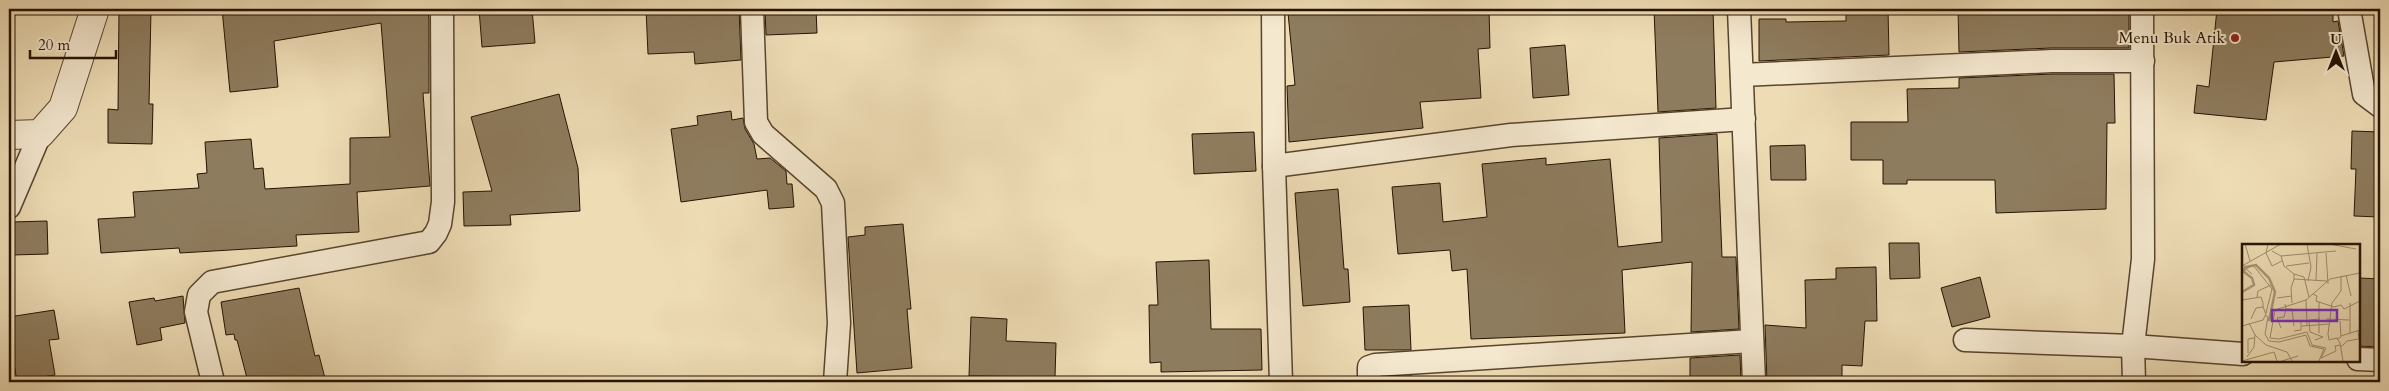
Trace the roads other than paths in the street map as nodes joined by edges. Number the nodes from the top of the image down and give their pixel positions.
1 (95, 9) edge
2 (442, 9) edge
3 (752, 9) edge
4 (1273, 9) edge
5 (1739, 9) edge
6 (2142, 9) edge
7 (2349, 9) edge
8 (2143, 61) junction
9 (1742, 75) junction
10 (2380, 106) edge
11 (1744, 119) junction
12 (40, 134) junction
13 (9, 135) edge
14 (1274, 166) junction
15 (9, 207) edge
16 (1965, 340) dead end
17 (1752, 341) junction
18 (2132, 346) junction
19 (2242, 354) edge
20 (2359, 359) edge
21 (2380, 360) edge
22 (213, 382) edge
23 (835, 382) edge
24 (1281, 382) edge
25 (1369, 382) edge
26 (1754, 382) edge
27 (2134, 382) edge

1 - 12 street
2 - 22 street
3 - 23 street
4 - 14 street
5 - 9 street
6 - 8 street
7 - 10 street
8 - 9 street
8 - 18 street
9 - 11 street
11 - 14 street
11 - 17 street
12 - 13 street
12 - 15 street
14 - 24 street
16 - 18 street
17 - 25 street
17 - 26 street
18 - 19 street
18 - 27 street
20 - 21 street

